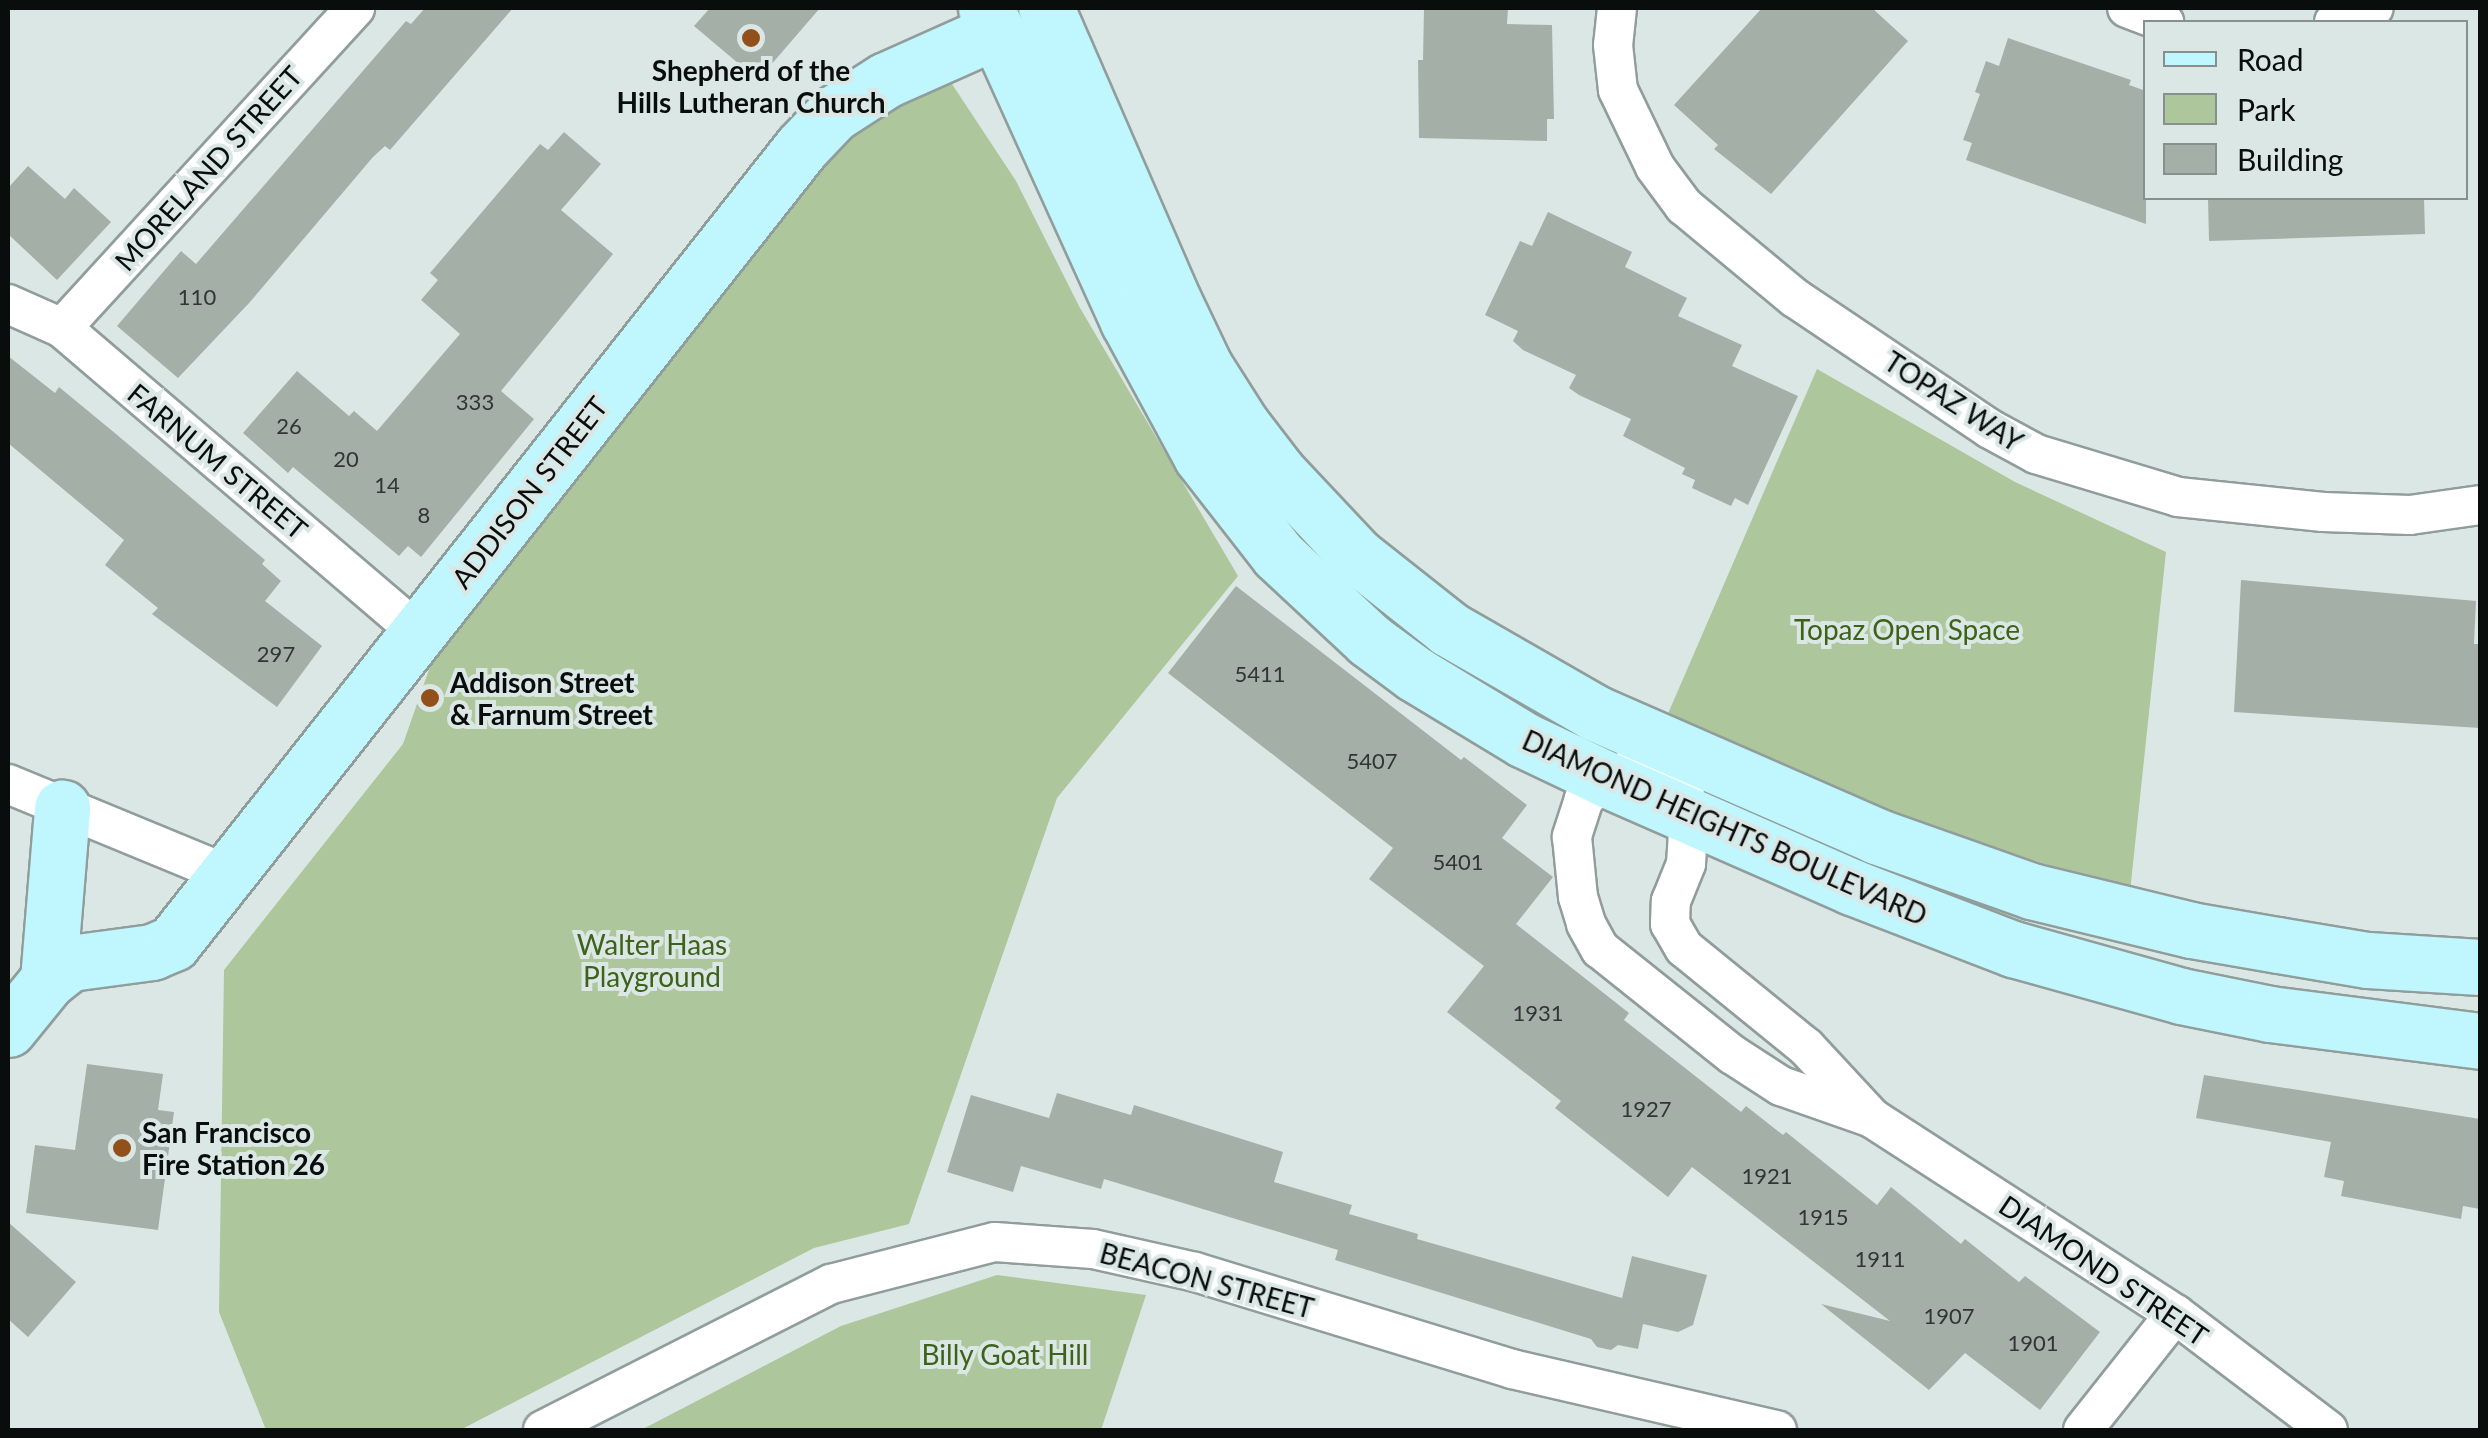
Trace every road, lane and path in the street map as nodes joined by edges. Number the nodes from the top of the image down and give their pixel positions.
1 (355, 8) edge
2 (1046, 8) edge
3 (1617, 8) edge
4 (2127, 8) edge
5 (2374, 8) edge
6 (991, 19) edge
7 (2159, 20) edge
8 (2340, 20) edge
9 (8, 304) edge
10 (62, 328) junction
11 (2480, 505) edge
12 (419, 633) junction
13 (1676, 749) junction
14 (1606, 779) junction
15 (8, 784) edge
16 (62, 808) junction
17 (1690, 816) junction
18 (226, 874) junction
19 (2480, 967) edge
20 (48, 980) junction
21 (8, 1029) edge
22 (2480, 1041) edge
23 (1872, 1118) junction
24 (2175, 1314) junction
25 (543, 1430) edge
26 (1777, 1430) edge
27 (2084, 1430) edge
28 (2328, 1430) edge

1 - 10 street, MORELAND STREET
2 - 6 street, ADDISON STREET
2 - 13 main road, DIAMOND HEIGHTS BOULEVARD
3 - 11 street, TOPAZ WAY
4 - 7 street
5 - 8 street
6 - 12 main road, ADDISON STREET
6 - 14 main road, DIAMOND HEIGHTS BOULEVARD
9 - 10 street, FARNUM STREET
10 - 12 street, FARNUM STREET
12 - 18 main road, ADDISON STREET
13 - 14 street
13 - 17 street, DIAMOND STREET
13 - 19 main road, DIAMOND HEIGHTS BOULEVARD
14 - 17 main road, DIAMOND HEIGHTS BOULEVARD
14 - 23 street, DIAMOND STREET
15 - 16 street
16 - 18 street
16 - 20 main road
17 - 22 main road, DIAMOND HEIGHTS BOULEVARD
17 - 23 street, DIAMOND STREET
18 - 20 main road, ADDISON STREET
20 - 21 main road
23 - 24 street, DIAMOND STREET
24 - 27 street
24 - 28 street, DIAMOND STREET
25 - 26 street, BEACON STREET

